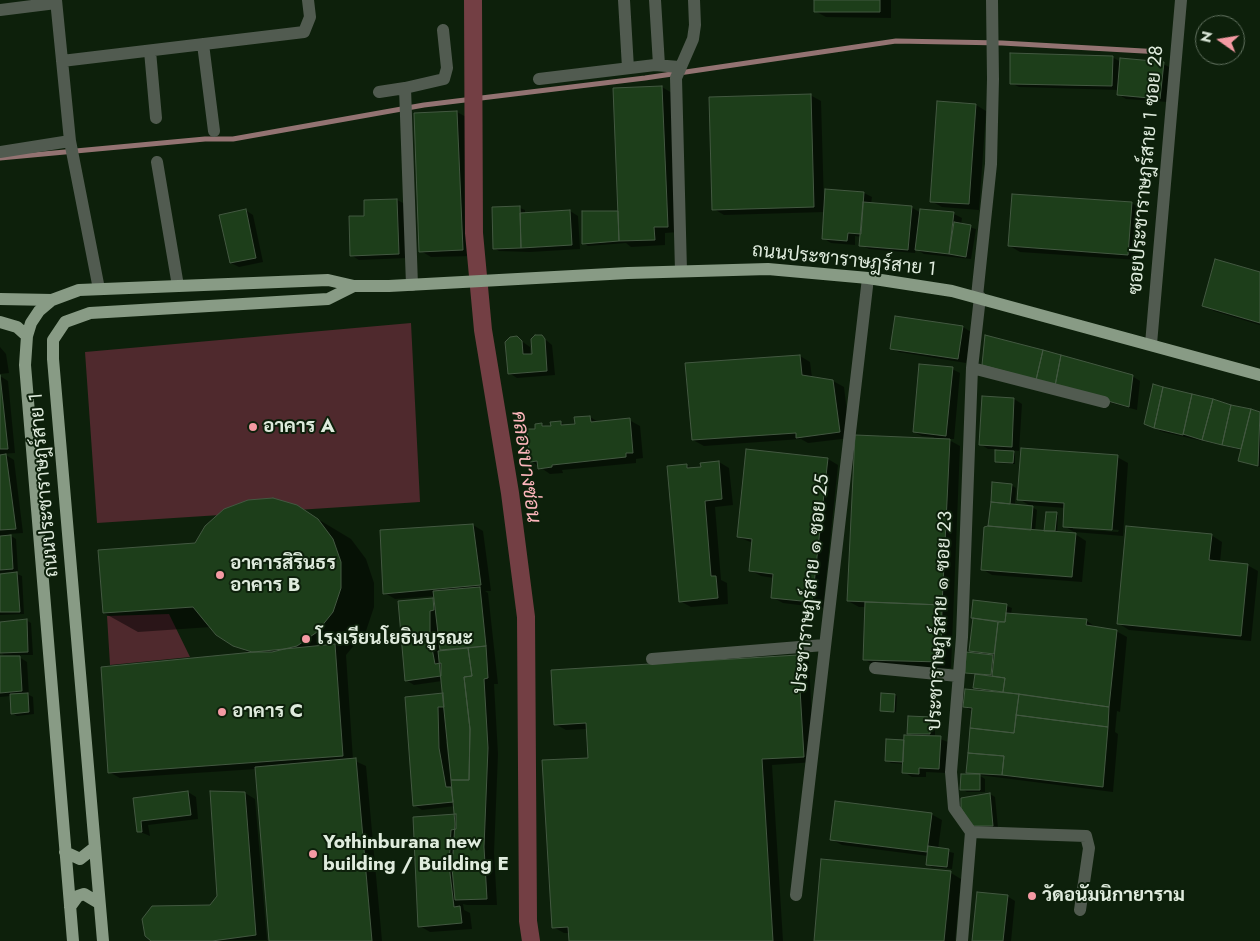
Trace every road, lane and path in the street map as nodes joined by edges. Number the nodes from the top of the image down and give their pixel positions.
1 (308, 0) edge
2 (624, 0) edge
3 (655, 0) edge
4 (694, 0) edge
5 (992, 0) edge
6 (1181, 0) edge
7 (56, 2) edge
8 (0, 10) edge
9 (443, 30) dead end
10 (203, 44) junction
11 (150, 51) junction
12 (62, 61) junction
13 (659, 65) junction
14 (628, 68) junction
15 (678, 71) junction
16 (538, 79) dead end
17 (379, 92) dead end
18 (406, 100) junction
19 (156, 118) dead end
20 (214, 131) dead end
21 (72, 147) junction
22 (0, 152) edge
23 (157, 162) dead end
24 (680, 271) junction
25 (868, 278) junction
26 (412, 285) junction
27 (178, 286) junction
28 (354, 286) junction
29 (99, 289) junction
30 (978, 297) junction
31 (0, 299) edge
32 (52, 300) junction
33 (0, 322) edge
34 (26, 336) junction
35 (1151, 344) junction
36 (972, 368) junction
37 (1260, 375) edge
38 (1104, 402) dead end
39 (824, 645) junction
40 (652, 659) dead end
41 (875, 668) dead end
42 (958, 676) junction
43 (971, 832) junction
44 (94, 848) junction
45 (65, 852) junction
46 (796, 895) dead end
47 (99, 903) junction
48 (70, 907) junction
49 (1080, 910) dead end
50 (73, 941) edge
51 (103, 941) edge
52 (962, 941) edge

1 - 10 street
2 - 14 street
3 - 13 street
4 - 15 street
5 - 30 street, ประชาราษฎร์สาย ๑ ซอย 23
6 - 35 street, ซอยประชาราษฎร์สาย 1 ซอย 28
7 - 8 street
7 - 12 street
9 - 18 street
10 - 11 street
10 - 20 street
11 - 12 street
11 - 19 street
12 - 21 street
13 - 14 street
13 - 15 street
14 - 16 street
15 - 24 street
17 - 18 street
18 - 26 street
21 - 22 street
21 - 29 street
23 - 27 street
24 - 25 main road, ถนนประชาราษฎร์สาย 1
24 - 26 main road, ถนนประชาราษฎร์สาย 1
25 - 30 main road, ถนนประชาราษฎร์สาย 1
25 - 39 street, ประชาราษฎร์สาย ๑ ซอย 25
26 - 28 main road, ถนนประชาราษฎร์สาย 1
27 - 28 main road, ถนนประชาราษฎร์สาย 1
27 - 29 main road, ถนนประชาราษฎร์สาย 1
28 - 44 main road, ถนนประชาราษฎร์สาย 1
29 - 32 main road, ถนนประชาราษฎร์สาย 1
30 - 35 main road, ถนนประชาราษฎร์สาย 1
30 - 36 street, ประชาราษฎร์สาย ๑ ซอย 23
31 - 32 main road, ถนนประชาราษฎร์สาย 1
32 - 34 main road, ถนนประชาราษฎร์สาย 1
33 - 34 main road
34 - 45 main road, ถนนประชาราษฎร์สาย 1
35 - 37 main road, ถนนประชาราษฎร์สาย 1
36 - 38 street
36 - 42 street, ประชาราษฎร์สาย ๑ ซอย 23
39 - 40 street
39 - 46 street, ประชาราษฎร์สาย ๑ ซอย 25
41 - 42 street
42 - 43 street, ประชาราษฎร์สาย ๑ ซอย 23
43 - 49 street
43 - 52 street
44 - 45 main road
44 - 47 main road, ถนนประชาราษฎร์สาย 1
45 - 48 main road, ถนนประชาราษฎร์สาย 1
47 - 48 main road
47 - 51 main road, ถนนประชาราษฎร์สาย 1
48 - 50 main road, ถนนประชาราษฎร์สาย 1

